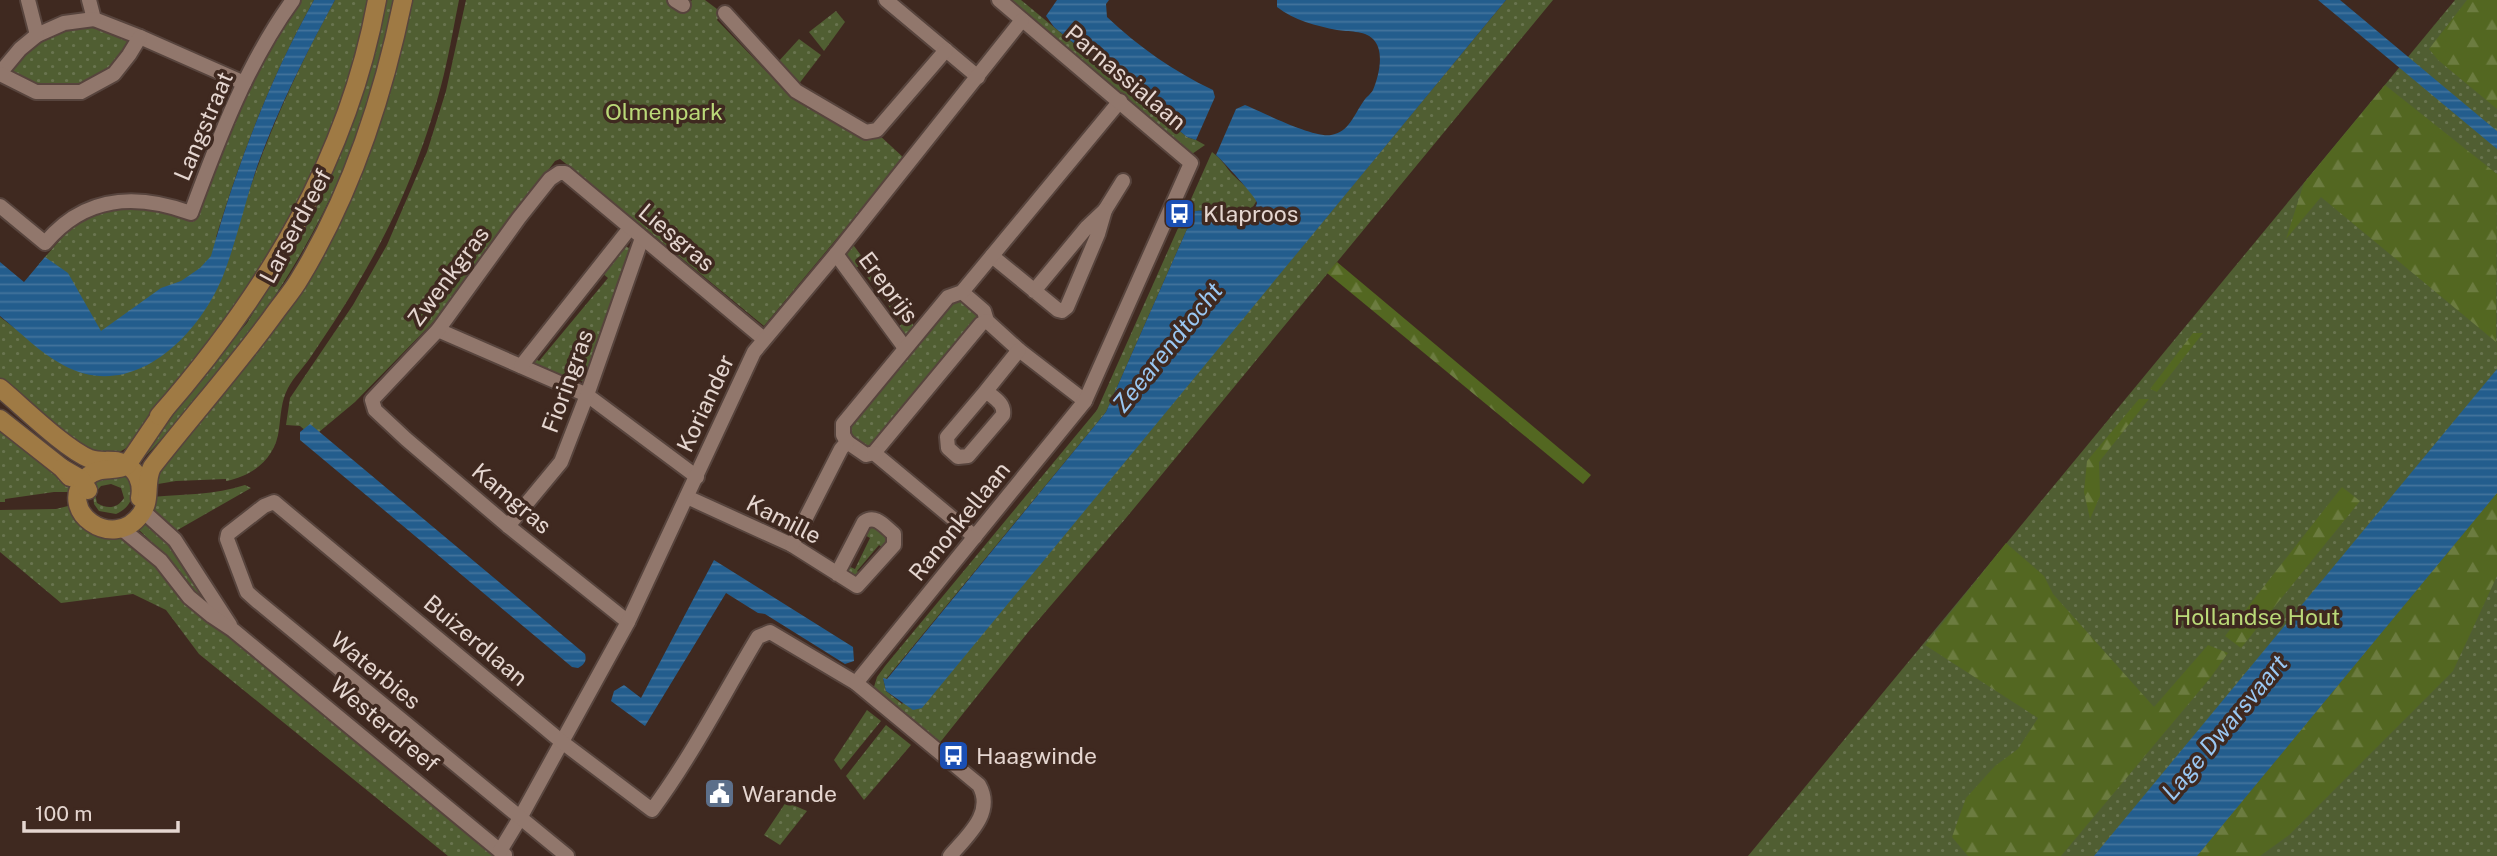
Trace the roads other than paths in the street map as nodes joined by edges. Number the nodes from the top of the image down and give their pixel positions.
1 (28, 0) edge
2 (89, 0) edge
3 (293, 0) edge
4 (377, 0) edge
5 (403, 0) edge
6 (886, 0) edge
7 (999, 0) edge
8 (725, 13) dead end
9 (94, 19) junction
10 (1021, 20) junction
11 (37, 35) junction
12 (141, 37) junction
13 (946, 50) junction
14 (0, 74) edge
15 (978, 77) junction
16 (244, 83) junction
17 (1120, 101) junction
18 (1191, 163) joint
19 (559, 173) joint
20 (1124, 181) dead end
21 (0, 205) edge
22 (1105, 210) junction
23 (630, 228) junction
24 (642, 237) junction
25 (836, 254) junction
26 (992, 256) junction
27 (1034, 291) junction
28 (962, 292) junction
29 (987, 321) junction
30 (438, 330) junction
31 (764, 339) junction
32 (905, 348) junction
33 (1018, 350) junction
34 (521, 366) junction
35 (0, 388) edge
36 (986, 391) junction
37 (587, 395) junction
38 (1085, 401) junction
39 (372, 404) joint
40 (0, 419) edge
41 (848, 442) junction
42 (874, 453) junction
43 (112, 472) junction
44 (697, 477) junction
45 (687, 497) junction
46 (274, 502) joint
47 (140, 508) junction
48 (508, 526) junction
49 (121, 528) junction
50 (975, 537) junction
51 (792, 545) junction
52 (837, 574) junction
53 (628, 622) junction
54 (233, 630) junction
55 (856, 683) junction
56 (562, 742) junction
57 (520, 818) junction
58 (503, 853) edge
59 (567, 856) edge
60 (950, 856) edge

1 - 11 street
2 - 9 street
3 - 16 street, Langstraat
4 - 43 main road, Larserdreef
5 - 43 main road, Larserdreef
6 - 13 street
7 - 10 street, Parnassialaan
8 - 13 street
9 - 11 street
9 - 12 street
10 - 15 street, Koriander
10 - 17 street, Parnassialaan
11 - 14 street
12 - 14 street
12 - 16 street
13 - 15 street
15 - 25 street, Koriander
16 - 21 street, Langstraat
17 - 18 street, Parnassialaan
17 - 26 street
18 - 38 street, Ranonkellaan
19 - 23 street, Liesgras
19 - 30 street, Zwenkgras
20 - 22 street
22 - 27 street
22 - 27 street
23 - 24 street, Liesgras
23 - 34 street, Fioringras
24 - 31 street, Liesgras
24 - 37 street, Fioringras
25 - 31 street, Koriander
25 - 32 street, Ereprijs
26 - 27 street
26 - 28 street
28 - 29 street
28 - 32 street
29 - 33 street
29 - 42 street
30 - 34 street
30 - 39 street, Zwenkgras
31 - 44 street, Koriander
32 - 41 street
33 - 36 street
33 - 38 street
34 - 37 street
35 - 43 main road
36 - 36 street
37 - 44 street
37 - 48 street, Fioringras
38 - 50 street, Ranonkellaan
39 - 48 street, Kamgras
40 - 43 main road
41 - 42 street
41 - 51 street
42 - 50 street
43 - 47 main road
43 - 47 main road
43 - 49 main road
44 - 45 street, Koriander
45 - 51 street, Kamille
45 - 53 street, Koriander
46 - 56 street, Buizerdlaan
46 - 57 street, Waterbies
47 - 49 main road
47 - 54 street, Westerdreef
48 - 53 street, Kamgras
49 - 54 street, Westerdreef
50 - 55 street, Ranonkellaan
51 - 52 street, Kamille
52 - 52 street, Kamille
53 - 56 street, Koriander
54 - 58 street, Westerdreef
55 - 56 street, Buizerdlaan
55 - 60 street
56 - 57 street, Koriander
57 - 58 street, Koriander
57 - 59 street, Waterbies

